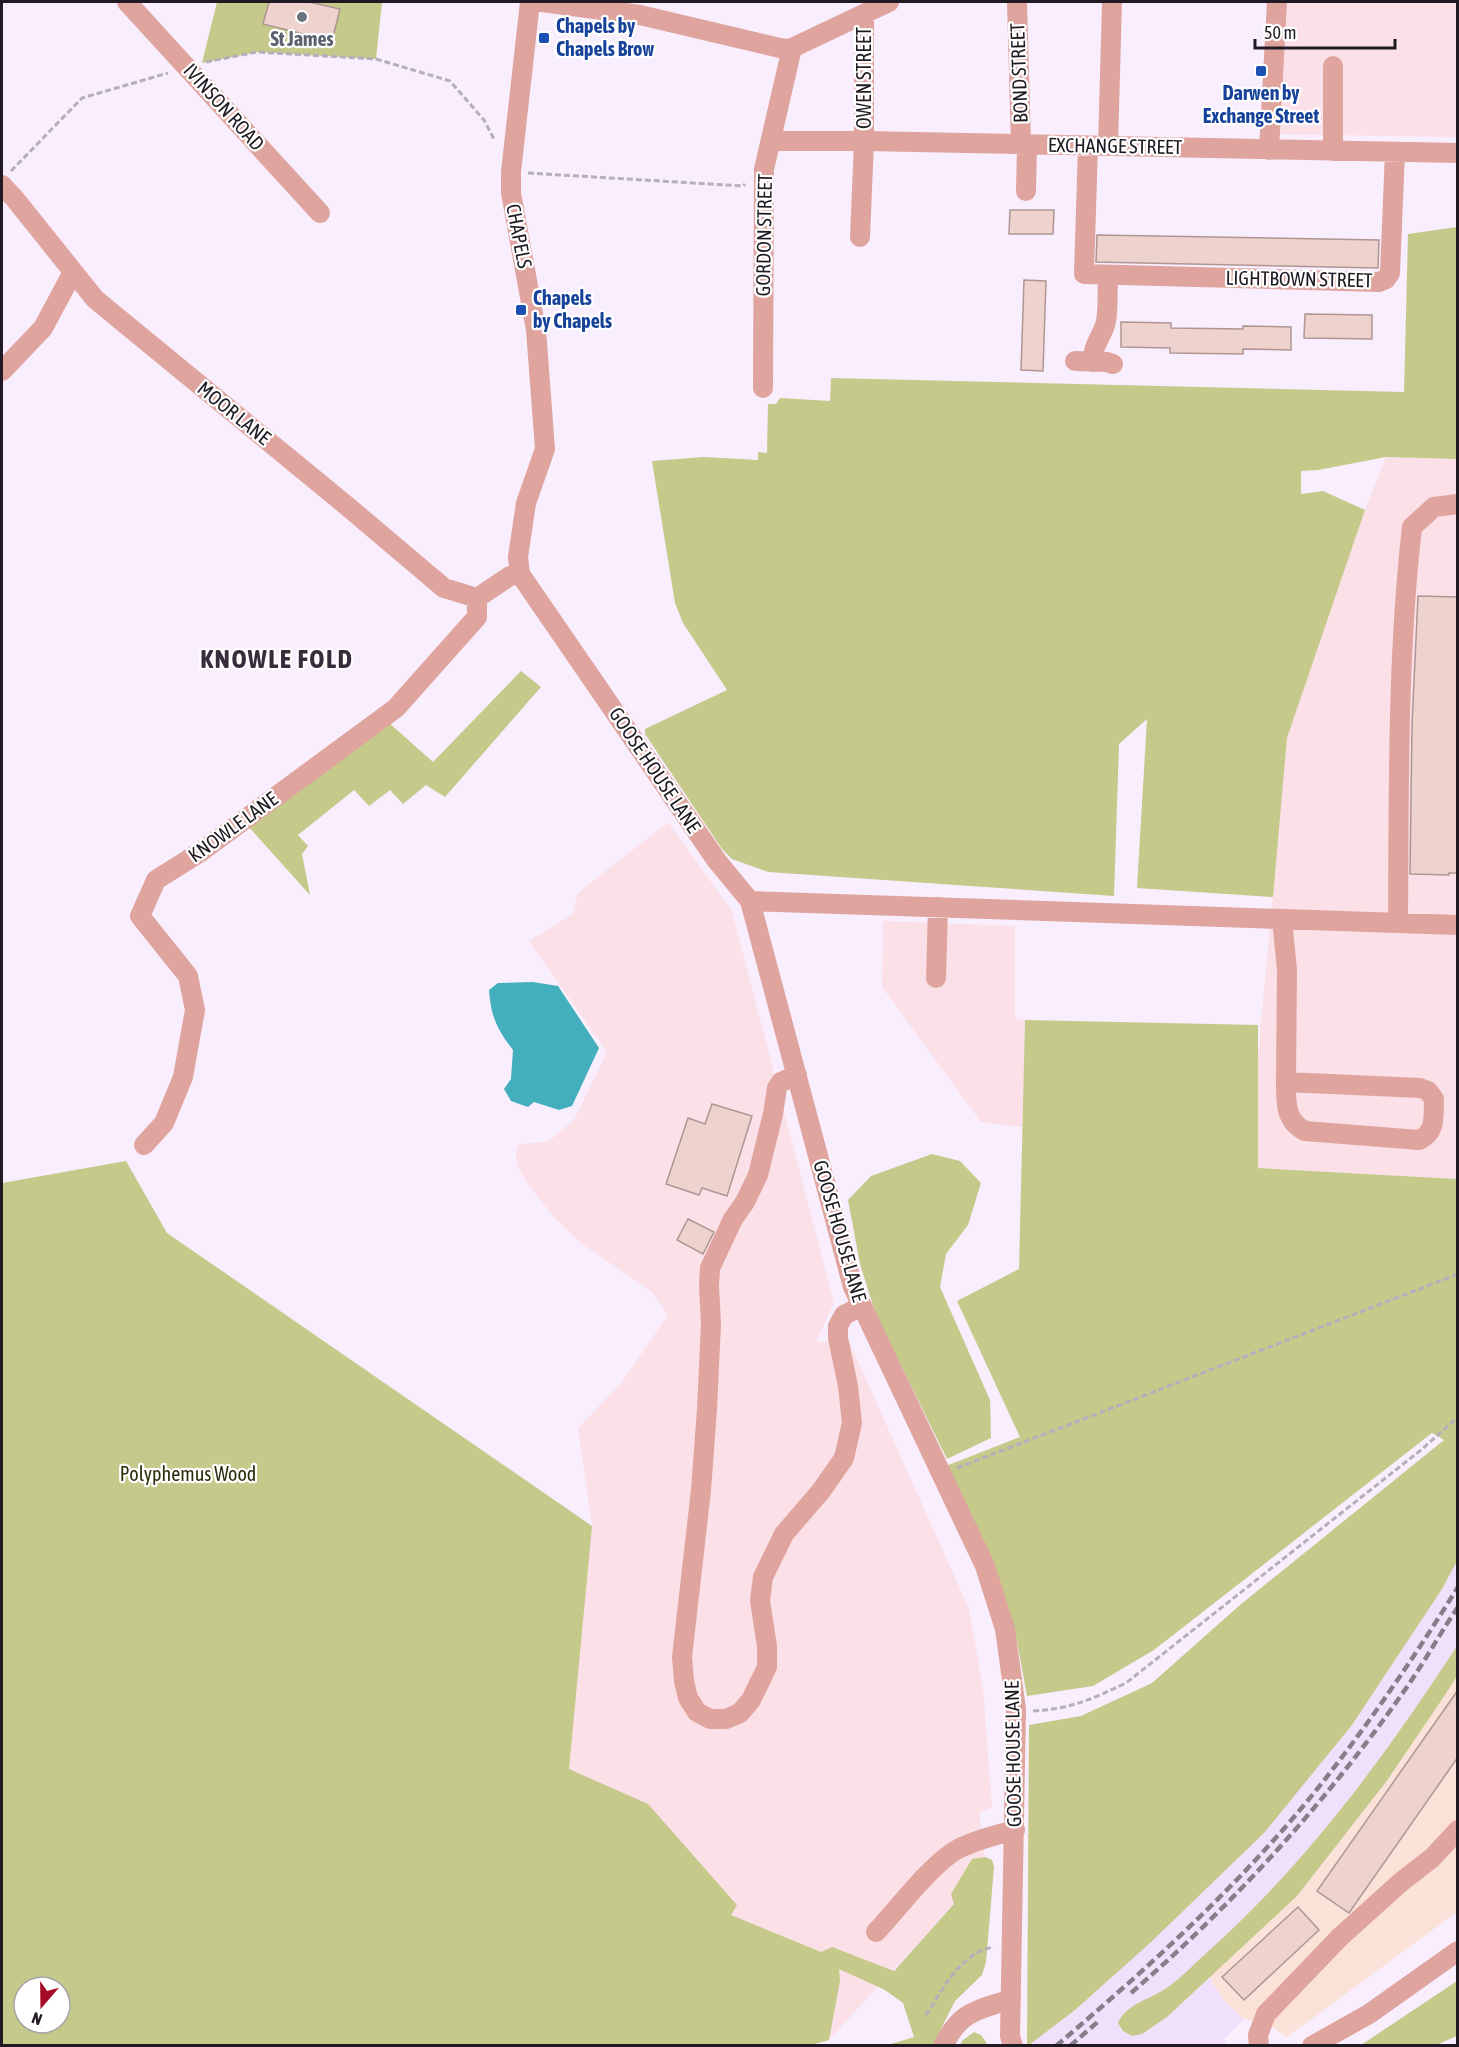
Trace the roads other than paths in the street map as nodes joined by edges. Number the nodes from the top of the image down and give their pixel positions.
1 (128, 2) edge
2 (530, 2) edge
3 (542, 2) edge
4 (889, 2) edge
5 (1017, 2) edge
6 (1112, 2) edge
7 (1277, 2) edge
8 (864, 14) junction
9 (792, 48) junction
10 (1333, 66) dead end
11 (772, 141) junction
12 (864, 141) junction
13 (1024, 145) junction
14 (1088, 146) junction
15 (1108, 146) junction
16 (1269, 150) junction
17 (1333, 151) junction
18 (1395, 152) junction
19 (1458, 153) edge
20 (9, 185) edge
21 (1026, 191) dead end
22 (320, 213) dead end
23 (860, 237) dead end
24 (73, 272) junction
25 (1108, 275) junction
26 (1113, 364) dead end
27 (2, 371) edge
28 (763, 388) dead end
29 (1458, 504) edge
30 (520, 574) junction
31 (477, 598) junction
32 (750, 901) junction
33 (938, 907) junction
34 (1282, 919) junction
35 (1398, 923) junction
36 (1458, 925) edge
37 (936, 978) dead end
38 (797, 1076) junction
39 (1287, 1082) junction
40 (144, 1145) dead end
41 (862, 1306) junction
42 (1015, 1830) junction
43 (1458, 1830) edge
44 (876, 1932) dead end
45 (1458, 1951) edge
46 (1011, 1999) junction
47 (1012, 2041) edge
48 (943, 2046) edge
49 (1259, 2046) edge
50 (1312, 2046) edge

1 - 22 street, IVINSON ROAD
2 - 30 street, CHAPELS
3 - 9 street
4 - 8 street
5 - 13 street, BOND STREET
6 - 15 street
7 - 16 street
8 - 9 street
8 - 12 street, OWEN STREET
9 - 11 street, GORDON STREET
10 - 17 street
11 - 12 street, EXCHANGE STREET
11 - 28 street, GORDON STREET
12 - 13 street, EXCHANGE STREET
12 - 23 street, OWEN STREET
13 - 14 street, EXCHANGE STREET
13 - 21 street, BOND STREET
14 - 15 street, EXCHANGE STREET
14 - 25 street, LIGHTBOWN STREET
15 - 16 street, EXCHANGE STREET
16 - 17 street, EXCHANGE STREET
17 - 18 street, EXCHANGE STREET
18 - 19 street, EXCHANGE STREET
18 - 25 street, LIGHTBOWN STREET
20 - 24 street, MOOR LANE
24 - 27 street
24 - 31 street, MOOR LANE
25 - 26 street
29 - 35 street
30 - 31 street
30 - 32 street, GOOSE HOUSE LANE
31 - 40 street, KNOWLE LANE
32 - 33 street
32 - 38 street, GOOSE HOUSE LANE
33 - 34 street
33 - 37 street
34 - 35 street
34 - 39 street
35 - 36 street
38 - 41 street, GOOSE HOUSE LANE
38 - 41 street
39 - 39 street
41 - 42 street, GOOSE HOUSE LANE
42 - 44 street
42 - 46 street, GOOSE HOUSE LANE
43 - 49 street
45 - 50 street
46 - 47 street, GOOSE HOUSE LANE
46 - 48 street

